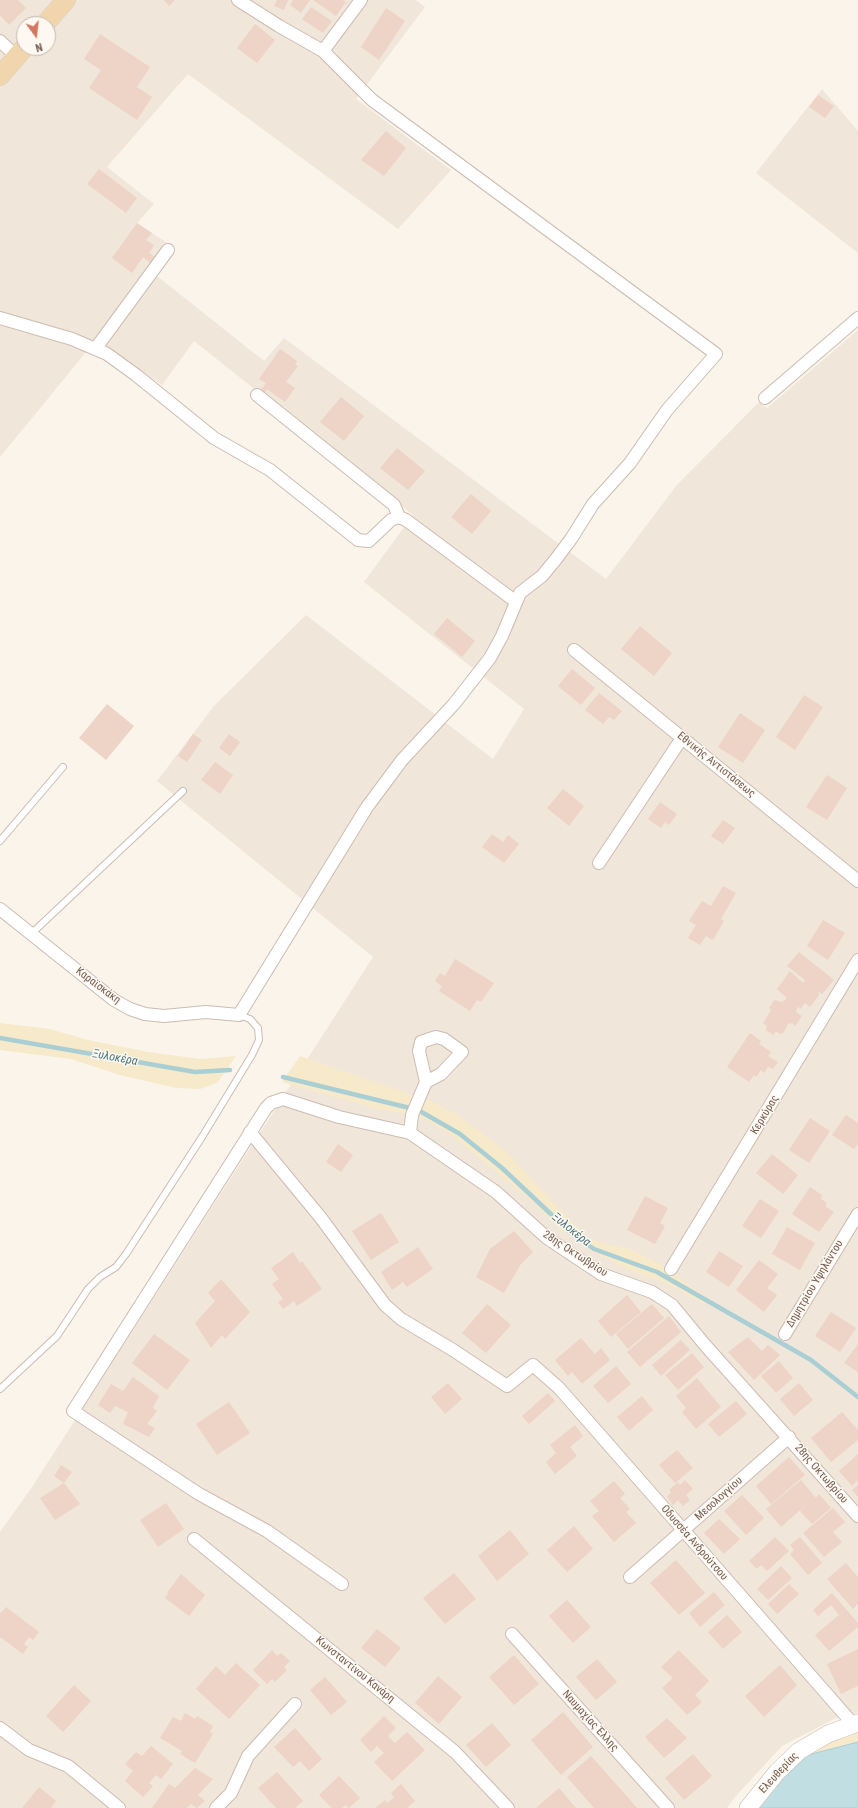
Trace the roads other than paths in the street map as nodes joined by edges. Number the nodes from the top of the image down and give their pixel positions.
1 (66, 0) edge
2 (238, 0) edge
3 (361, 0) edge
4 (52, 16) edge
5 (0, 41) edge
6 (16, 50) edge
7 (323, 51) junction
8 (17, 56) edge
9 (0, 76) edge
10 (168, 250) dead end
11 (0, 318) edge
12 (858, 318) edge
13 (96, 348) junction
14 (257, 395) dead end
15 (765, 398) dead end
16 (399, 517) junction
17 (515, 601) junction
18 (574, 650) dead end
19 (682, 738) junction
20 (64, 767) dead end
21 (183, 791) dead end
22 (0, 841) edge
23 (599, 862) dead end
24 (858, 881) edge
25 (0, 909) edge
26 (31, 934) junction
27 (858, 960) edge
28 (239, 1015) junction
29 (426, 1082) dead end
30 (250, 1132) junction
31 (410, 1133) junction
32 (858, 1214) edge
33 (671, 1269) dead end
34 (785, 1334) dead end
35 (0, 1389) edge
36 (789, 1437) junction
37 (858, 1516) edge
38 (683, 1531) junction
39 (194, 1539) dead end
40 (630, 1577) dead end
41 (342, 1584) dead end
42 (512, 1634) dead end
43 (295, 1704) dead end
44 (856, 1724) edge
45 (0, 1728) edge
46 (119, 1808) edge
47 (216, 1808) edge
48 (508, 1808) edge
49 (668, 1808) edge
50 (748, 1808) edge

1 - 4 main road
2 - 7 street
3 - 7 street
5 - 6 street
7 - 17 street
8 - 9 main road
10 - 13 street
11 - 13 street
12 - 15 street
13 - 16 street
14 - 16 street
16 - 17 street
17 - 28 street
18 - 19 street, Εθνικής Αντιστάσεως
19 - 23 street
19 - 24 street, Εθνικής Αντιστάσεως
20 - 22 lane
21 - 26 lane
25 - 26 street, Καραϊσκάκη
26 - 28 street, Καραϊσκάκη
27 - 33 street, Κερκύρας
28 - 35 lane
29 - 31 street
30 - 31 street, 28ης Οκτωβρίου
30 - 38 street, Οδυσσέα Ανδρούτσου
30 - 41 street
31 - 36 street, 28ης Οκτωβρίου
32 - 34 street, Δημητρίου Υψηλάντου
36 - 37 street, 28ης Οκτωβρίου
36 - 38 street, Μεσολογγίου
38 - 40 street, Μεσολογγίου
38 - 44 street, Οδυσσέα Ανδρούτσου
39 - 48 street, Κωνσταντίνου Κανάρη
42 - 49 street, Ναυμαχίας Έλλης
43 - 47 street
44 - 50 street, Ελευθερίας
45 - 46 street

